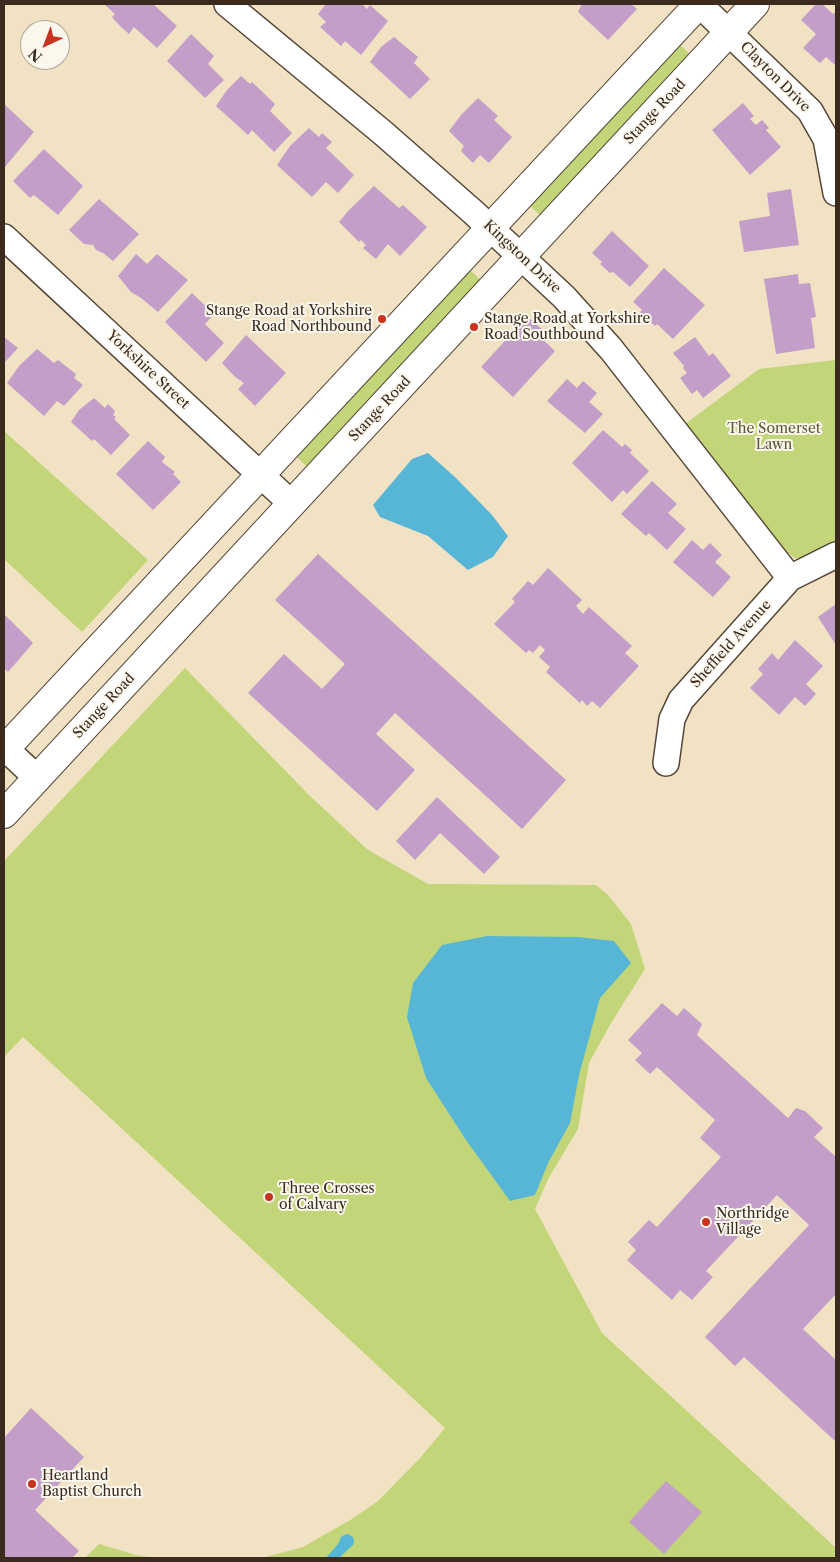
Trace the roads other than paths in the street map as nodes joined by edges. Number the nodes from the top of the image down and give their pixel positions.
1 (227, 4) edge
2 (699, 4) edge
3 (755, 4) edge
4 (729, 31) junction
5 (836, 193) edge
6 (490, 228) junction
7 (4, 237) edge
8 (521, 257) junction
9 (262, 475) junction
10 (292, 504) junction
11 (836, 555) edge
12 (790, 578) junction
13 (4, 749) edge
14 (666, 763) dead end
15 (37, 778) junction
16 (4, 814) edge

1 - 6 street, Kingston Drive
2 - 4 street, Clayton Drive
2 - 6 main road
3 - 4 main road, Stange Road
4 - 5 street, Clayton Drive
4 - 8 main road, Stange Road
6 - 8 street, Kingston Drive
6 - 9 main road
7 - 9 street, Yorkshire Street
8 - 10 main road, Stange Road
8 - 12 street, Kingston Drive
9 - 10 street, Yorkshire Street
9 - 13 main road
10 - 15 main road, Stange Road
11 - 12 street, Sheffield Avenue
12 - 14 street, Sheffield Avenue
13 - 15 street
15 - 16 main road, Stange Road

